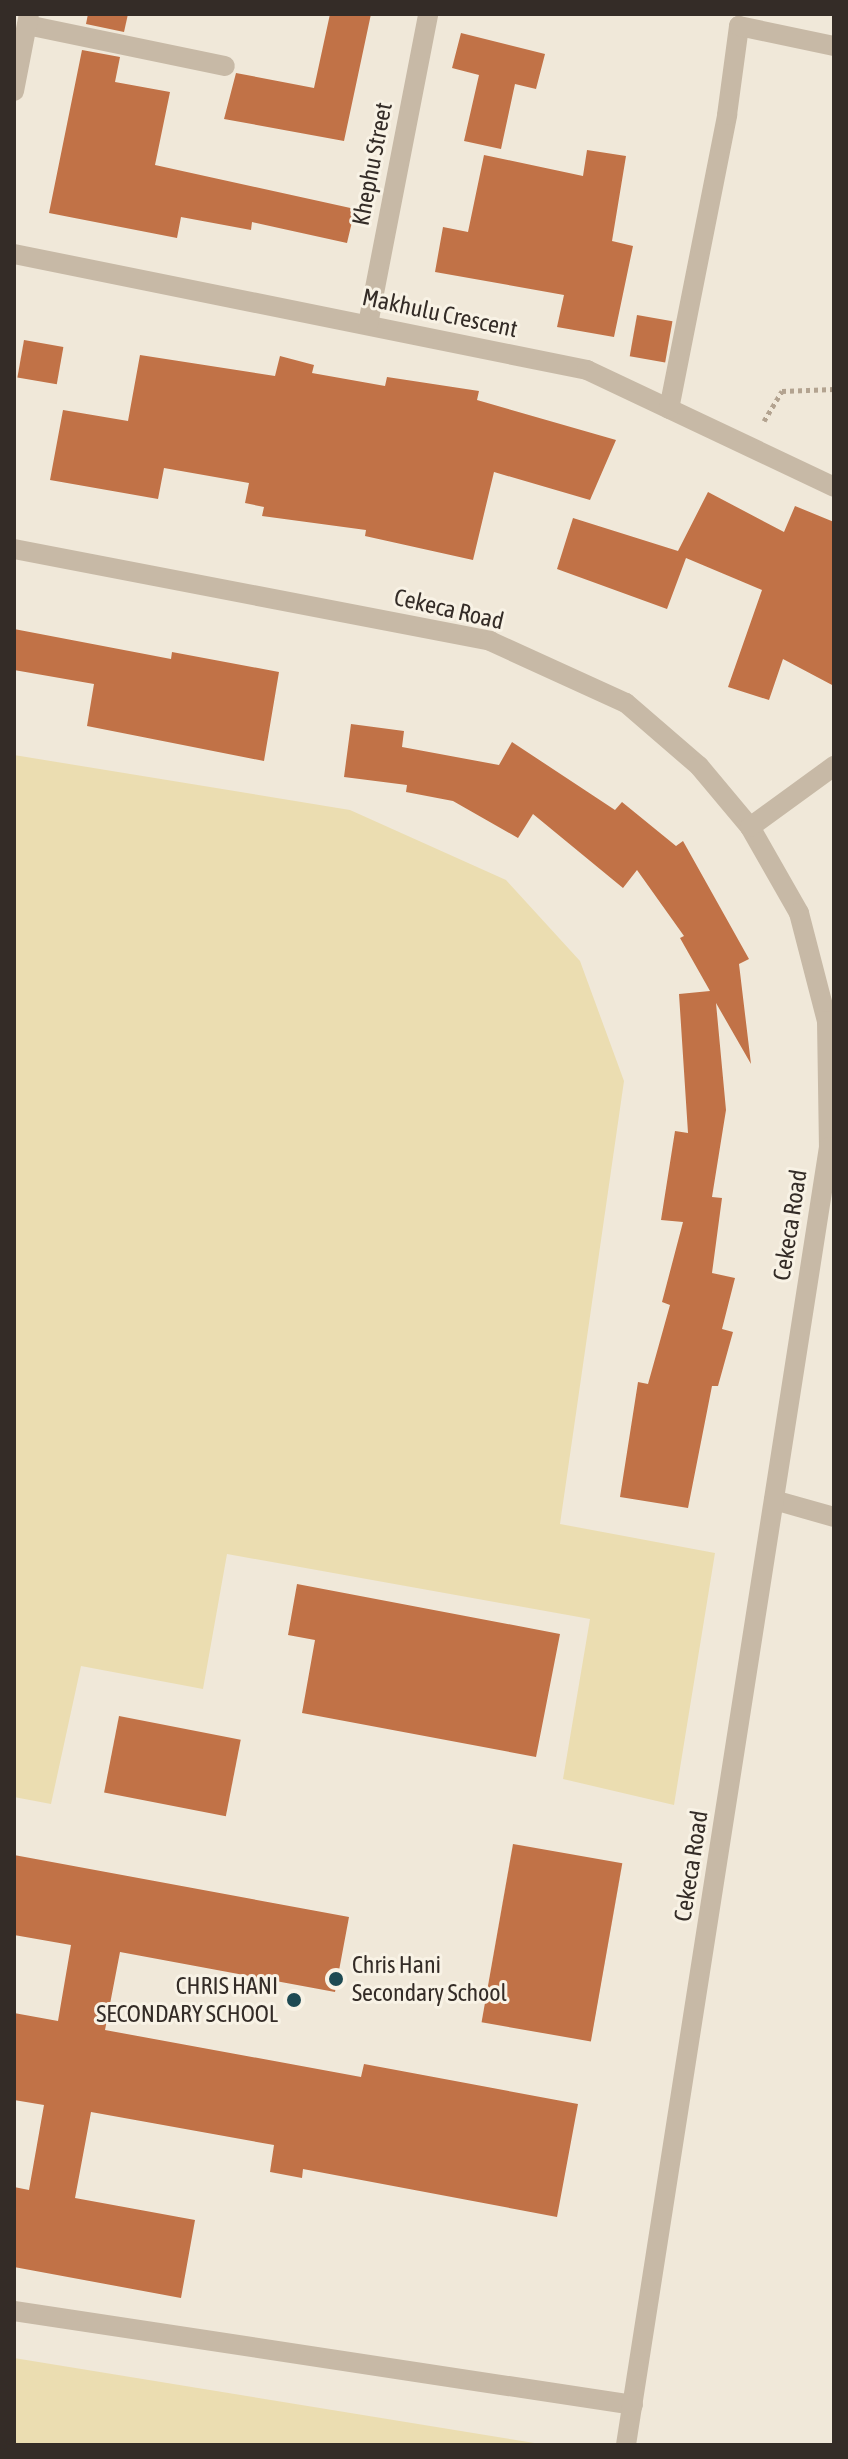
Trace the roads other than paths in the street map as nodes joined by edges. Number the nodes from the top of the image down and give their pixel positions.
1 (428, 14) edge
2 (28, 20) edge
3 (740, 20) edge
4 (834, 46) edge
5 (225, 66) dead end
6 (14, 91) edge
7 (14, 254) edge
8 (368, 324) junction
9 (669, 409) junction
10 (834, 487) edge
11 (14, 549) edge
12 (834, 766) edge
13 (750, 827) junction
14 (774, 1500) junction
15 (834, 1517) edge
16 (14, 2311) edge
17 (633, 2405) junction
18 (626, 2445) edge

1 - 8 street, Khephu Street
2 - 5 street
2 - 6 street
3 - 4 street
3 - 9 street
7 - 8 street, Makhulu Crescent
8 - 9 street, Makhulu Crescent
9 - 10 street, Makhulu Crescent
11 - 13 street, Cekeca Road
12 - 13 street
13 - 14 street, Cekeca Road
14 - 15 street
14 - 17 street, Cekeca Road
16 - 17 street
17 - 18 street, Cekeca Road

